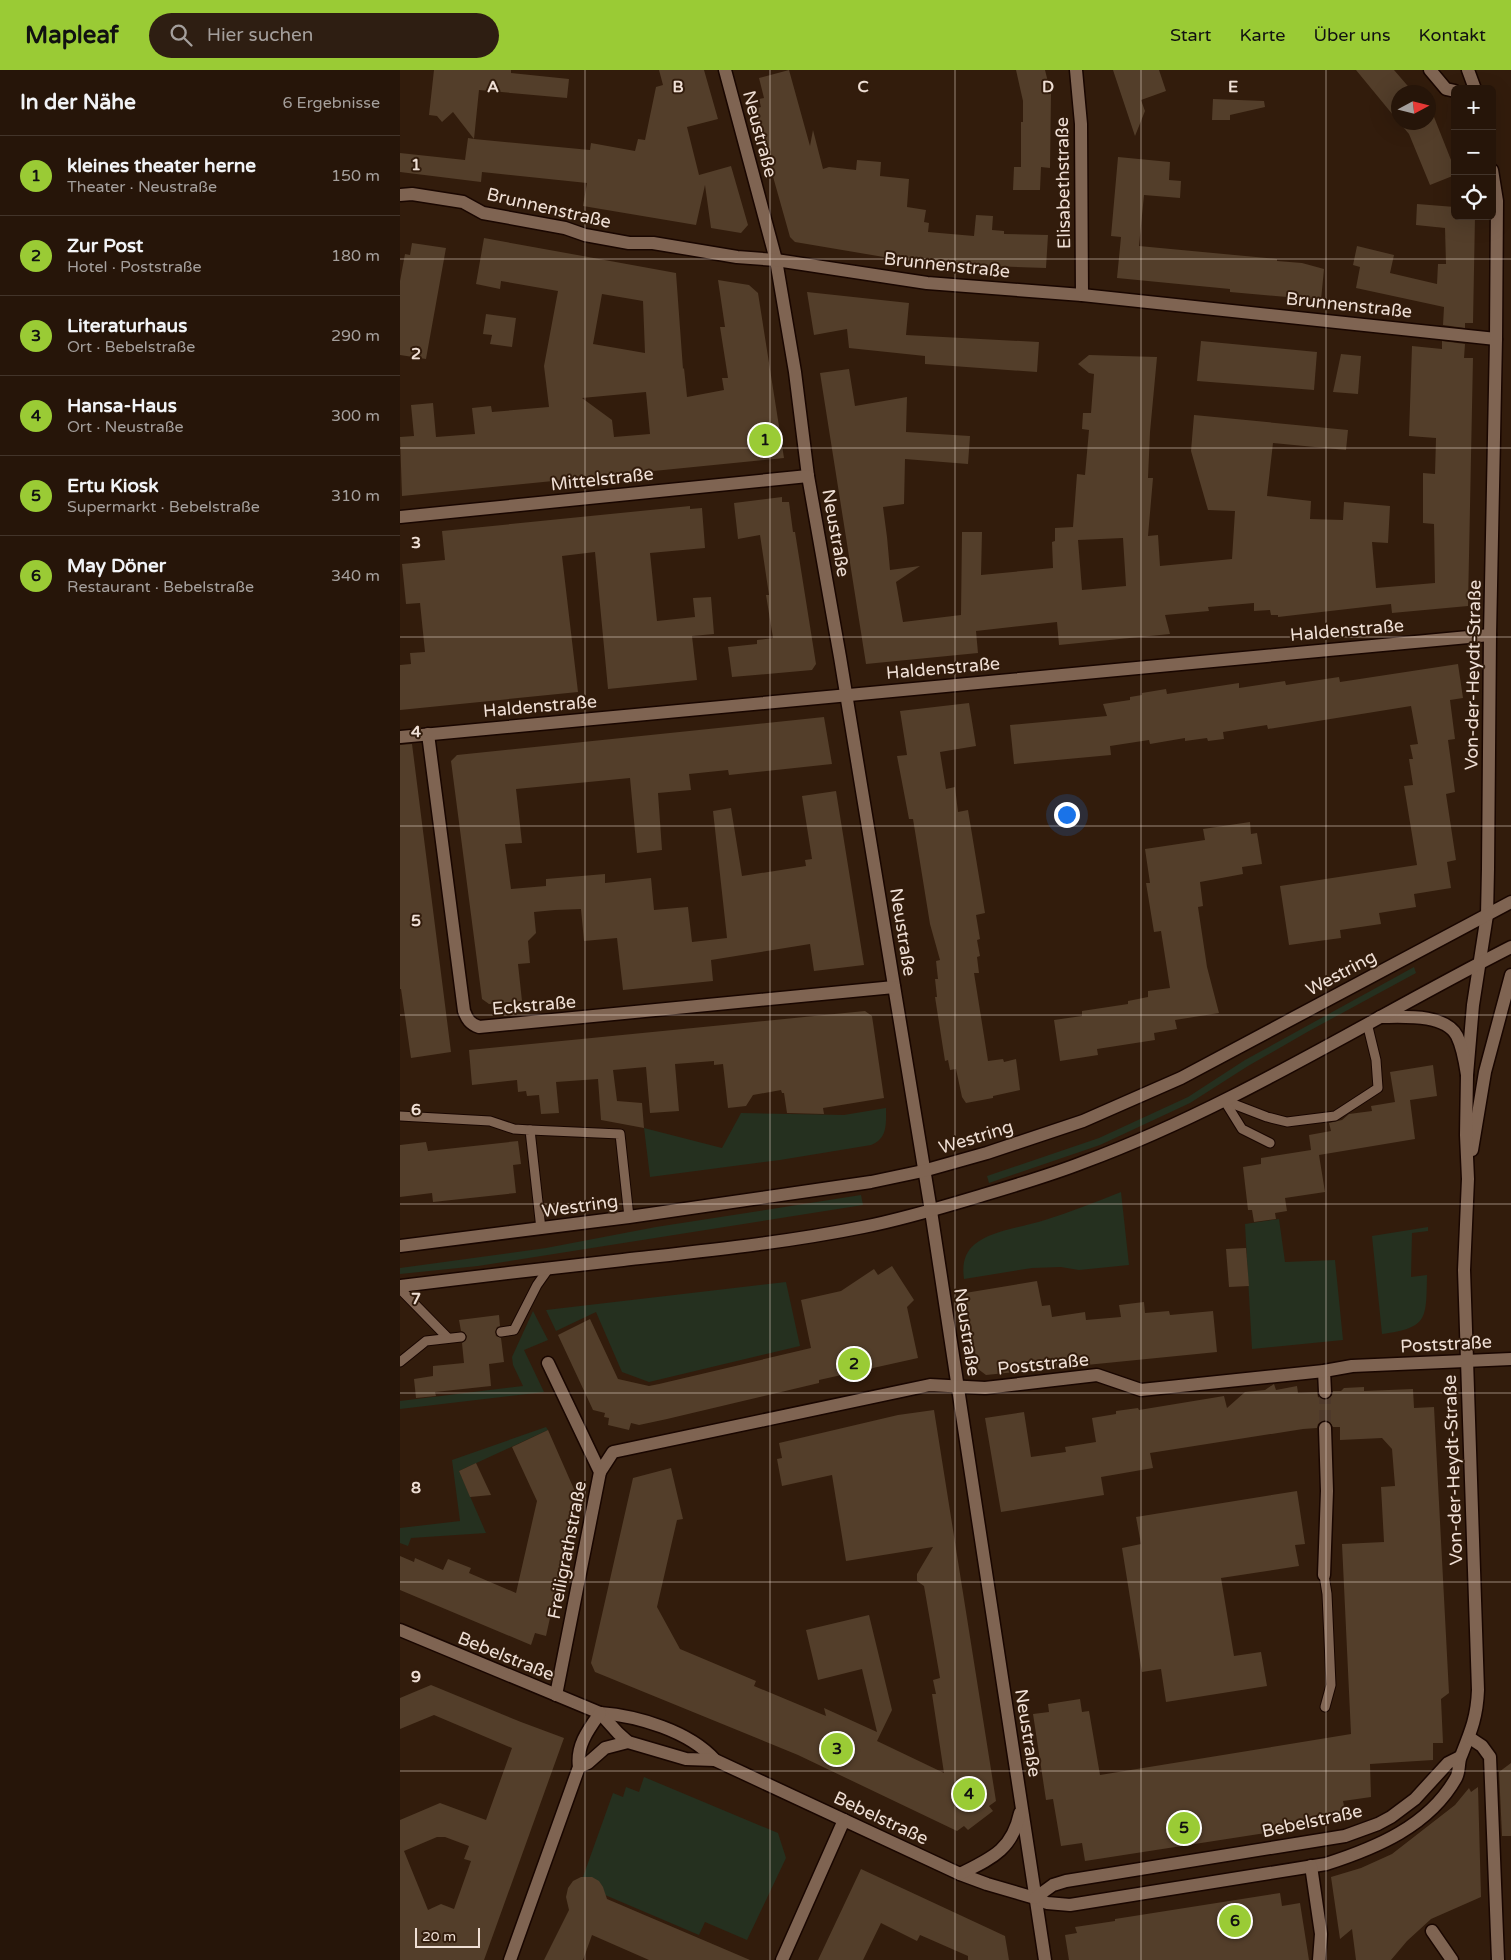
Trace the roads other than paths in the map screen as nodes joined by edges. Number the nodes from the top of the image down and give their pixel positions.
1 (725, 70) edge
2 (1076, 70) edge
3 (1430, 70) edge
4 (1468, 70) edge
5 (1474, 85) edge
6 (1451, 91) edge
7 (1493, 175) edge
8 (400, 195) edge
9 (776, 260) junction
10 (1082, 295) junction
11 (1496, 338) junction
12 (808, 476) junction
13 (400, 517) edge
14 (1490, 634) junction
15 (846, 694) junction
16 (428, 734) junction
17 (400, 737) edge
18 (1511, 902) edge
19 (1487, 915) junction
20 (1511, 946) edge
21 (1481, 962) junction
22 (1511, 975) edge
23 (894, 987) junction
24 (1372, 1020) junction
25 (1467, 1075) junction
26 (1223, 1100) junction
27 (400, 1116) edge
28 (530, 1130) junction
29 (1270, 1143) dead end
30 (923, 1171) junction
31 (1468, 1179) junction
32 (931, 1211) junction
33 (629, 1217) junction
34 (540, 1229) junction
35 (400, 1246) edge
36 (549, 1268) junction
37 (400, 1288) edge
38 (501, 1332) dead end
39 (461, 1337) dead end
40 (448, 1338) junction
41 (1511, 1359) edge
42 (1466, 1360) junction
43 (400, 1362) edge
44 (548, 1362) dead end
45 (1324, 1371) junction
46 (958, 1387) junction
47 (1325, 1392) tunnel mouth
48 (1325, 1428) tunnel mouth
49 (600, 1472) junction
50 (1324, 1575) joint
51 (400, 1630) edge
52 (556, 1695) junction
53 (1325, 1707) dead end
54 (600, 1713) junction
55 (1470, 1738) junction
56 (628, 1742) junction
57 (1460, 1757) junction
58 (715, 1760) junction
59 (579, 1768) junction
60 (1022, 1805) junction
61 (844, 1820) junction
62 (1311, 1866) junction
63 (960, 1874) junction
64 (1035, 1898) junction
65 (1432, 1931) dead end
66 (510, 1960) edge
67 (782, 1960) edge
68 (1045, 1960) edge
69 (1319, 1960) edge
70 (1452, 1960) edge
71 (1498, 1960) edge

1 - 9 street, Neustraße
2 - 10 street, Elisabethstraße
3 - 6 street
4 - 5 street
7 - 11 street, Von-der-Heydt-Straße
8 - 9 street, Brunnenstraße
9 - 10 street, Brunnenstraße
9 - 12 street, Neustraße
10 - 11 street, Brunnenstraße
11 - 14 street, Von-der-Heydt-Straße
12 - 13 street, Mittelstraße
12 - 15 street, Neustraße
14 - 15 street, Haldenstraße
14 - 19 street, Von-der-Heydt-Straße
15 - 16 street, Haldenstraße
15 - 23 street, Neustraße
16 - 17 street, Haldenstraße
16 - 23 street, Eckstraße
18 - 19 street, Westring
19 - 21 street, Von-der-Heydt-Straße
19 - 30 street, Westring
20 - 21 street
21 - 24 street
21 - 25 street, Von-der-Heydt-Straße
22 - 31 street, Von-der-Heydt-Straße
23 - 30 street, Neustraße
24 - 25 street
24 - 26 street
24 - 26 lane
25 - 31 street, Von-der-Heydt-Straße
26 - 29 lane
26 - 32 street
27 - 28 lane
28 - 33 lane
28 - 34 lane
30 - 32 street, Neustraße
30 - 33 street, Westring
31 - 42 street, Von-der-Heydt-Straße
32 - 36 street
32 - 46 street, Neustraße
33 - 34 street, Westring
34 - 35 street, Westring
36 - 37 street
36 - 38 lane
37 - 40 lane
39 - 40 lane
40 - 43 lane
41 - 42 street, Poststraße
42 - 45 street, Poststraße
42 - 55 street, Von-der-Heydt-Straße
44 - 49 street, Freiligrathstraße
45 - 46 street, Poststraße
45 - 47 street
46 - 49 street, Poststraße
46 - 60 street, Neustraße
48 - 50 street
49 - 52 street, Freiligrathstraße
50 - 53 lane
51 - 52 street, Bebelstraße
52 - 54 street, Bebelstraße
54 - 56 street, Bebelstraße
54 - 58 street, Bebelstraße
54 - 59 street
55 - 57 street, Von-der-Heydt-Straße
55 - 71 street
56 - 58 street, Bebelstraße
56 - 59 street
57 - 62 street, Bebelstraße
57 - 64 street, Bebelstraße
58 - 61 street, Bebelstraße
59 - 66 street
60 - 63 street, Neustraße
60 - 64 street, Neustraße
61 - 63 street, Bebelstraße
61 - 67 street
62 - 64 street, Bebelstraße
62 - 69 street
63 - 64 street, Bebelstraße
64 - 68 street, Neustraße
65 - 70 street

